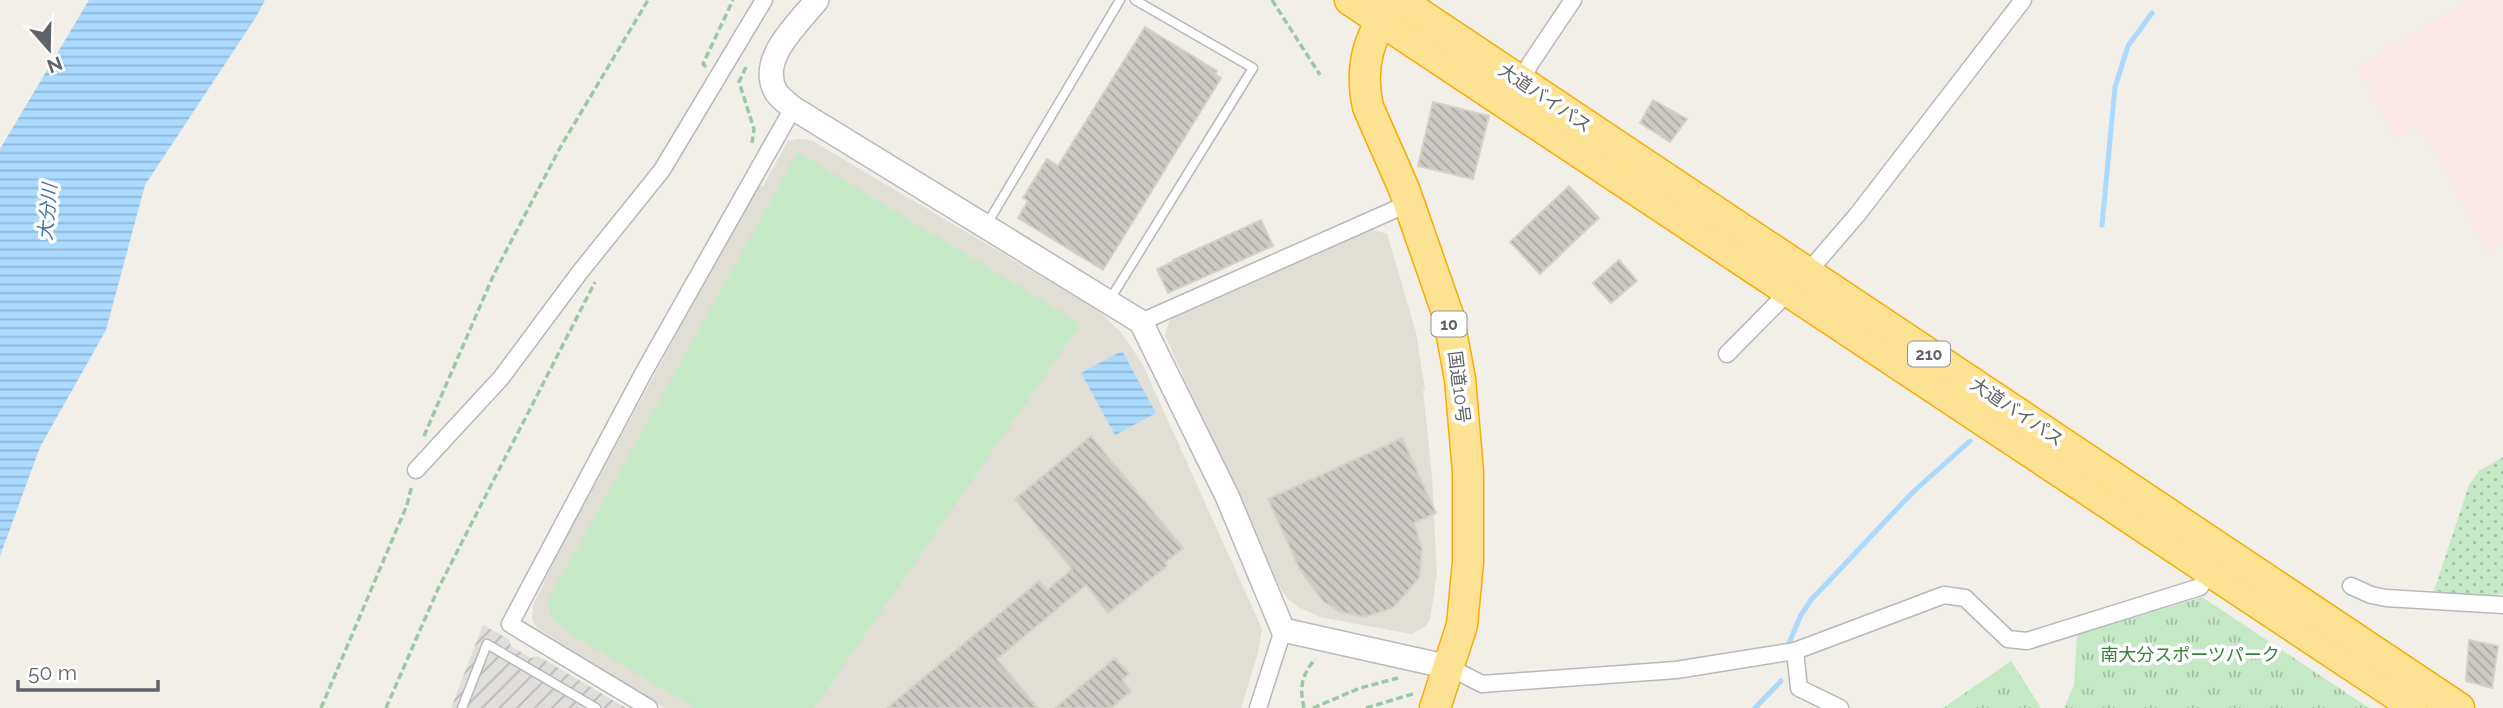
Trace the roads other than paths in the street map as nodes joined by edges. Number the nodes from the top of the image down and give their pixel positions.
1 (764, 0) edge
2 (817, 0) edge
3 (1120, 0) edge
4 (1135, 0) edge
5 (1573, 0) edge
6 (2023, 0) edge
7 (1380, 5) edge
8 (1521, 82) junction
9 (793, 108) junction
10 (1396, 209) junction
11 (985, 226) junction
12 (1798, 282) junction
13 (1109, 302) junction
14 (1140, 321) junction
15 (1727, 354) dead end
16 (416, 470) road end
17 (2210, 571) junction
18 (2351, 586) dead end
19 (2503, 605) edge
20 (1283, 629) junction
21 (1795, 651) junction
22 (1448, 667) junction
23 (1426, 701) edge
24 (462, 708) edge
25 (596, 708) edge
26 (649, 708) edge
27 (1258, 708) edge
28 (1840, 708) edge
29 (2416, 708) edge
30 (2459, 708) edge

1 - 16 street
2 - 9 street
3 - 11 lane
4 - 13 lane
5 - 8 street
6 - 12 street
7 - 8 highway, 大道バイパス / 210
7 - 10 highway, 国道10号 / 10
7 - 12 highway, 大道バイパス / 210
7 - 22 highway, 国道10号 / 10
8 - 12 highway, 大道バイパス / 210
9 - 11 street
9 - 26 street
10 - 14 street
10 - 22 highway, 国道10号 / 10
11 - 13 street
12 - 15 street
12 - 17 highway, 大道バイパス / 210
12 - 30 highway, 大道バイパス / 210
13 - 14 street
14 - 20 street
17 - 21 street
17 - 29 highway, 大道バイパス / 210
18 - 19 street
20 - 22 street
20 - 27 street
21 - 22 street
21 - 28 street
22 - 23 highway, 国道10号 / 10
24 - 25 lane

